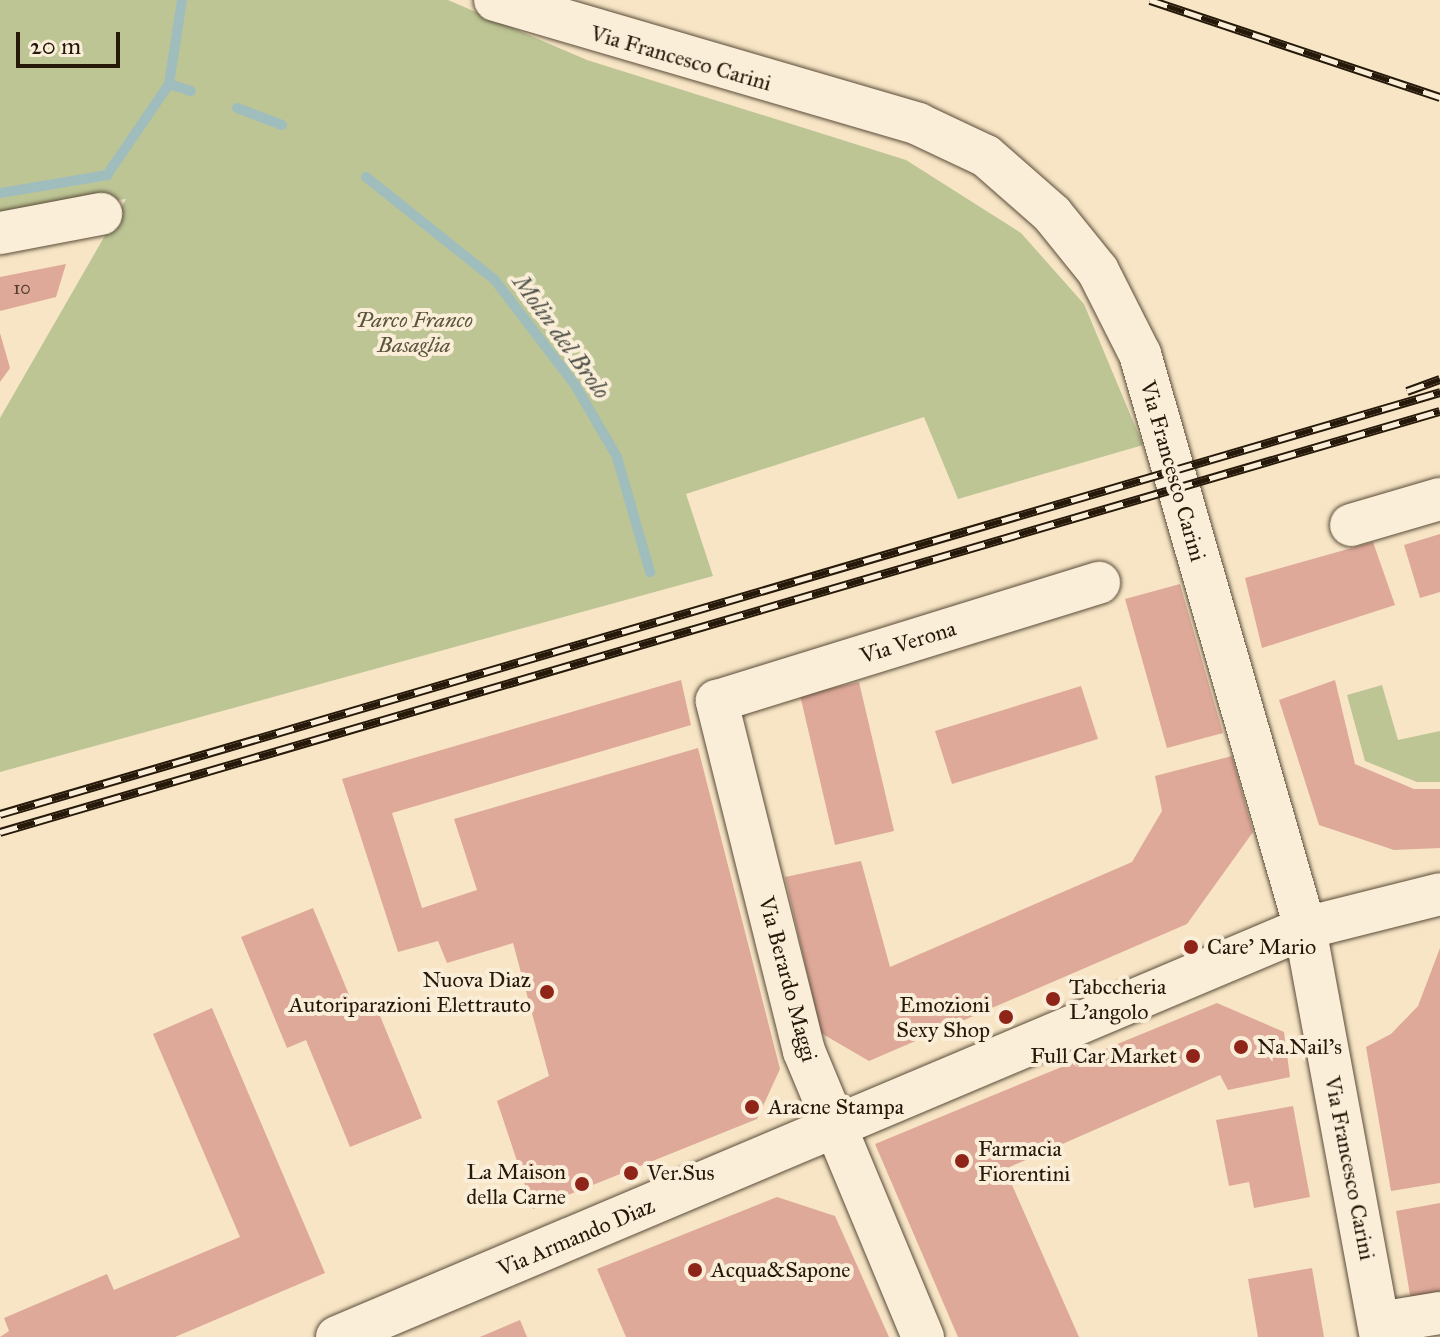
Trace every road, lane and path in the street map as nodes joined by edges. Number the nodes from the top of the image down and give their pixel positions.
1 (495, 0) edge
2 (101, 214) dead end
3 (0, 233) edge
4 (1440, 499) edge
5 (1351, 525) dead end
6 (1099, 583) dead end
7 (717, 701) joint
8 (1440, 894) edge
9 (1305, 928) junction
10 (833, 1130) junction
11 (1440, 1313) edge
12 (1380, 1330) edge
13 (337, 1337) edge
14 (923, 1337) edge

1 - 9 street, Via Francesco Carini
2 - 3 street
4 - 5 street
6 - 7 street, Via Verona
7 - 10 street, Via Berardo Maggi
8 - 9 street, Via Armando Diaz
9 - 10 street, Via Armando Diaz
9 - 12 street, Via Francesco Carini
10 - 13 street, Via Armando Diaz
10 - 14 street, Via Berardo Maggi
11 - 12 street

